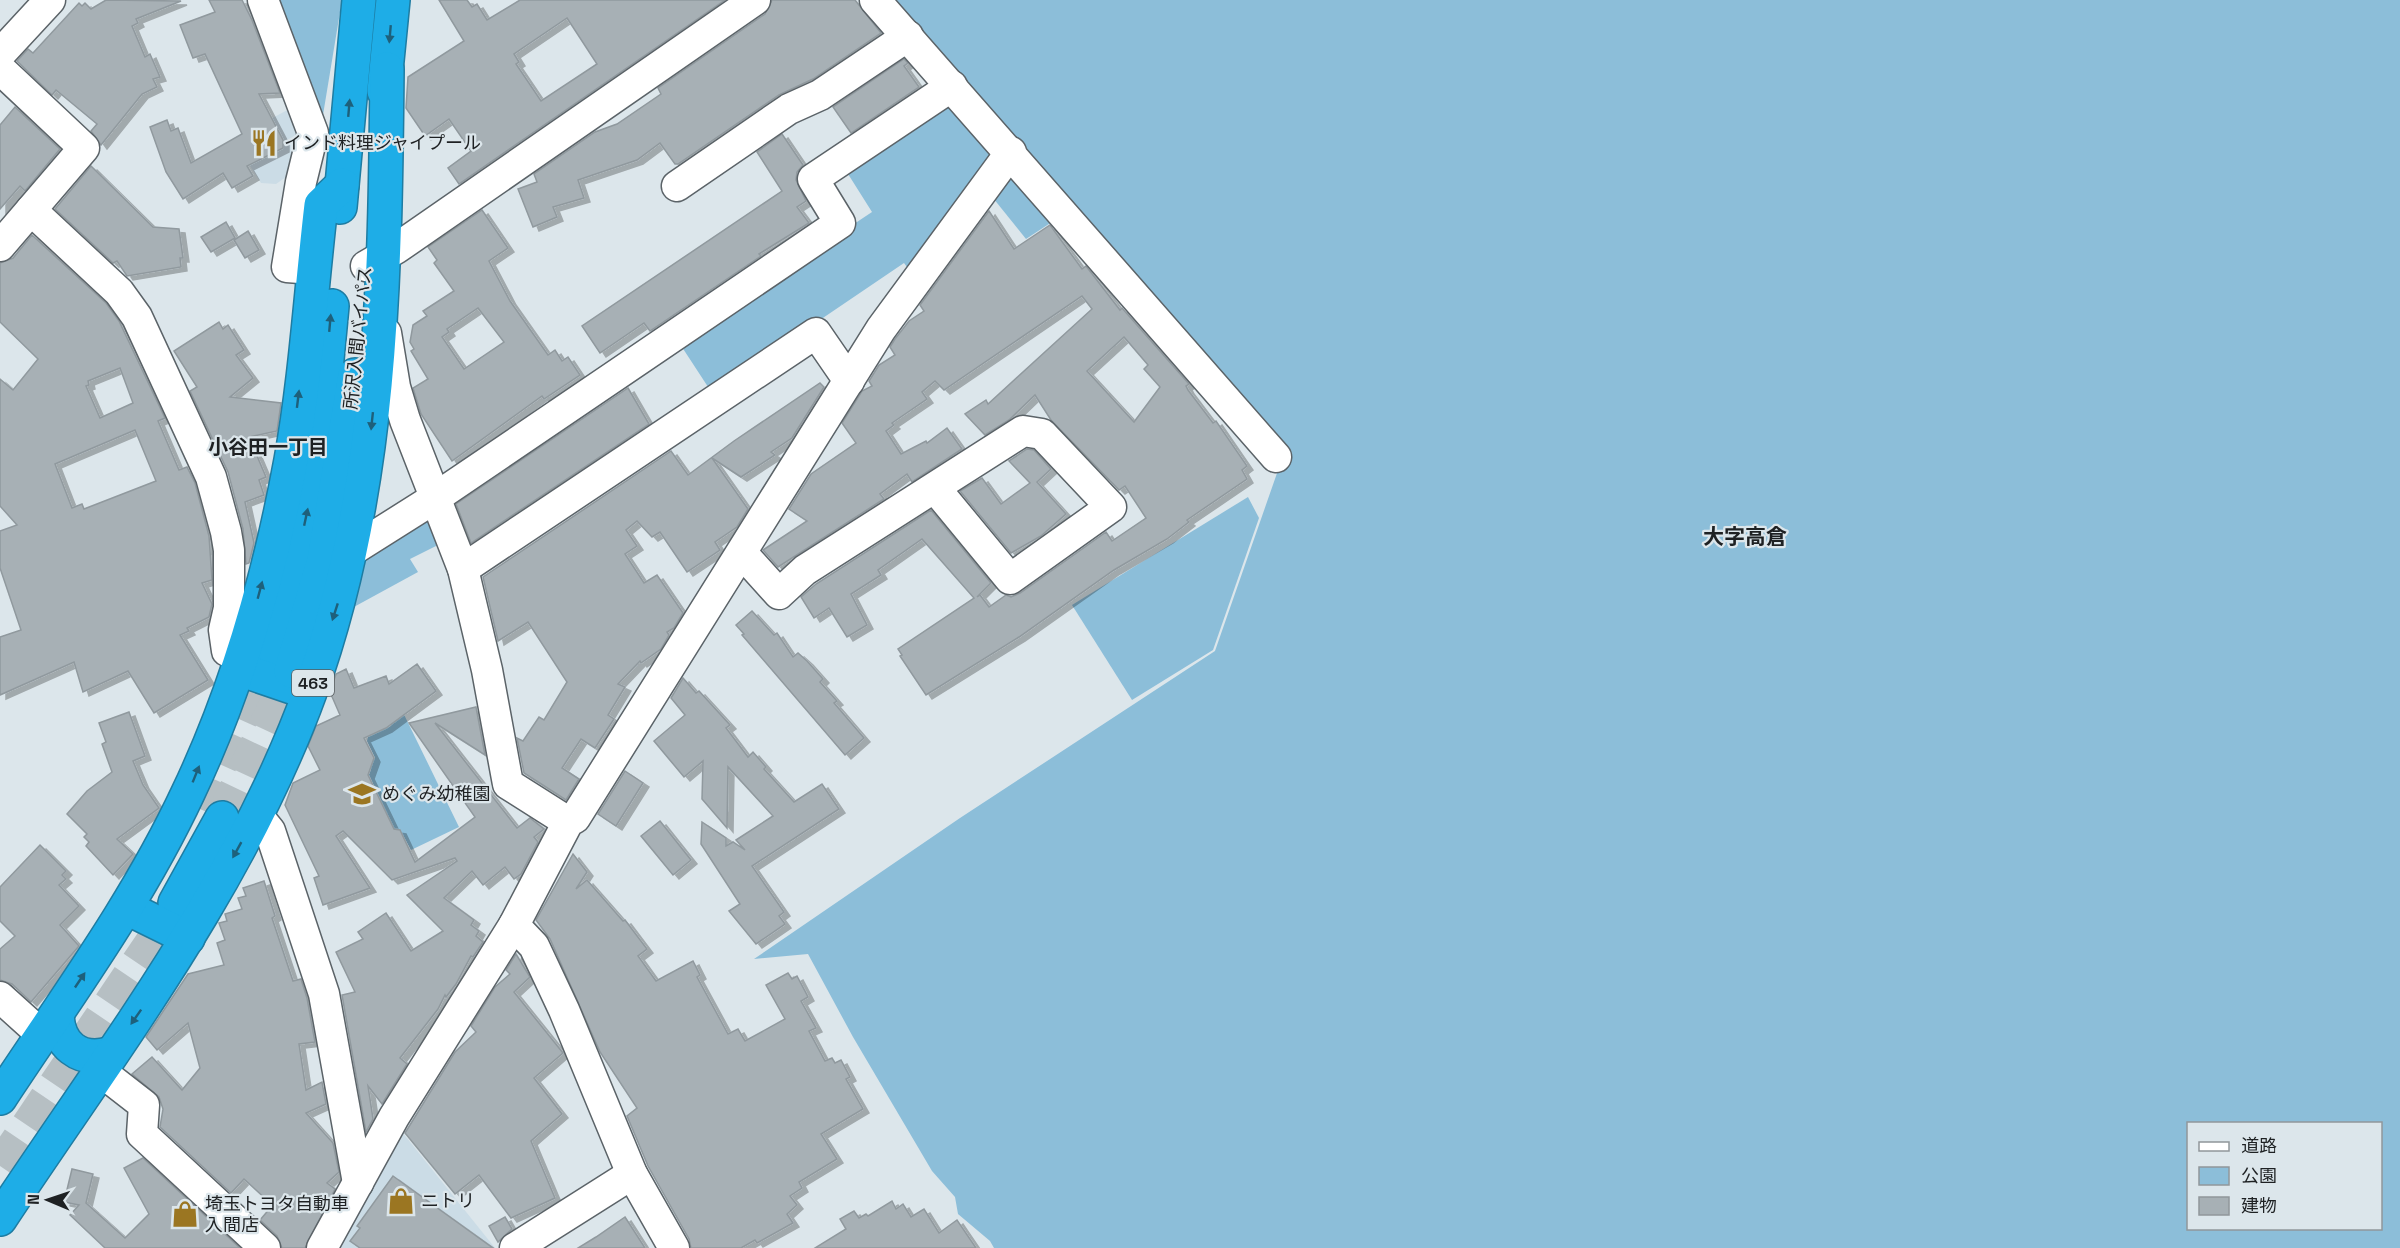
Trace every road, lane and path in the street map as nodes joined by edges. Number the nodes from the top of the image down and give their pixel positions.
1 (50, 0) edge
2 (263, 0) edge
3 (359, 0) edge
4 (393, 0) edge
5 (754, 0) edge
6 (876, 0) edge
7 (908, 36) junction
8 (0, 54) edge
9 (0, 69) edge
10 (952, 86) junction
11 (1011, 152) junction
12 (342, 185) junction
13 (677, 186) dead end
14 (31, 210) junction
15 (0, 246) edge
16 (376, 259) junction
17 (313, 269) junction
18 (382, 314) junction
19 (849, 381) junction
20 (1276, 457) dead end
21 (935, 488) junction
22 (435, 498) junction
23 (351, 551) junction
24 (742, 553) junction
25 (463, 569) junction
26 (270, 669) junction
27 (211, 813) tunnel mouth
28 (257, 815) junction
29 (568, 822) junction
30 (166, 897) tunnel mouth
31 (127, 908) junction
32 (514, 925) junction
33 (188, 938) junction
34 (0, 997) edge
35 (50, 1024) junction
36 (104, 1062) junction
37 (0, 1098) edge
38 (632, 1174) junction
39 (358, 1183) junction
40 (0, 1219) edge
41 (266, 1248) edge
42 (322, 1248) edge
43 (515, 1248) edge
44 (674, 1248) edge

1 - 8 street
2 - 17 street
12 -> 3 highway, 所沢入間バイパス / 463
4 -> 16 highway, 463
5 - 16 street
6 - 7 street
7 - 10 street
7 - 13 street
9 - 14 street
10 - 11 street
10 - 22 street
11 - 19 street
11 - 20 street
12 - 17 highway, 463
26 -> 12 highway, 所沢入間バイパス / 463
14 - 15 street
14 - 26 street
16 - 18 highway, 463
16 - 26 highway, 所沢入間バイパス / 463
26 -> 17 highway, 463
18 - 22 street
18 -> 23 highway, 463
19 - 24 street
19 - 25 street
21 - 21 street
21 - 24 street
22 - 23 street
22 - 25 street
23 -> 26 highway, 463
24 - 29 street
25 - 29 street
26 - 28 highway, 463
31 -> 26 highway, 463
27 - 30 highway
28 -> 33 highway, 463
28 - 39 street
29 - 32 street
31 - 33 highway
35 -> 31 highway, 463
32 - 38 street
32 - 39 street
33 -> 36 highway, 463
34 - 35 street
35 - 36 highway
35 - 37 highway, 463
36 - 40 highway, 463
36 - 41 street
38 - 43 street
38 - 44 street
39 - 42 street

